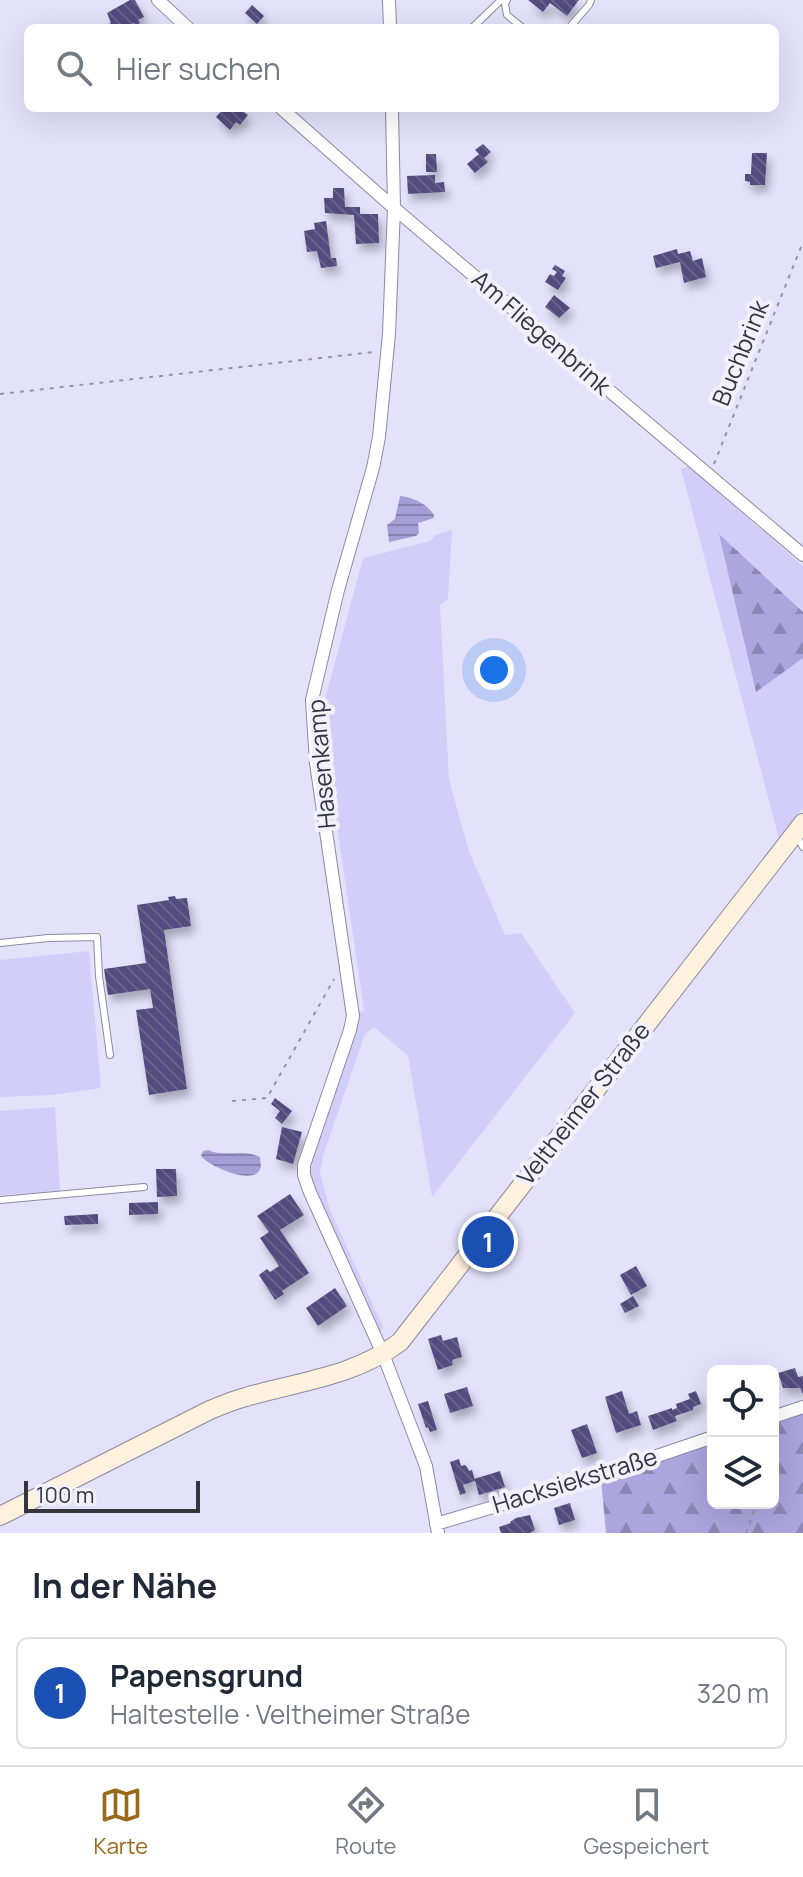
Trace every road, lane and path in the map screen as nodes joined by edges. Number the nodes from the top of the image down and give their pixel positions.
1 (158, 0) edge
2 (389, 0) edge
3 (504, 0) edge
4 (591, 0) edge
5 (184, 24) edge
6 (390, 24) edge
7 (477, 24) edge
8 (518, 24) edge
9 (572, 24) edge
10 (286, 112) edge
11 (392, 112) edge
12 (394, 208) junction
13 (803, 242) edge
14 (387, 349) junction
15 (0, 394) edge
16 (709, 476) junction
17 (803, 555) edge
18 (800, 834) edge
19 (0, 943) edge
20 (347, 967) junction
21 (110, 1055) dead end
22 (232, 1101) dead end
23 (144, 1187) dead end
24 (0, 1200) edge
25 (383, 1354) junction
26 (803, 1407) edge
27 (779, 1415) edge
28 (707, 1439) edge
29 (755, 1509) edge
30 (0, 1516) edge
31 (437, 1528) edge
32 (746, 1533) edge

1 - 5 street
2 - 6 street
3 - 7 lane
3 - 8 lane
4 - 9 lane
10 - 12 street, Am Fliegenbrink
11 - 12 street, Hasenkamp
12 - 14 street, Hasenkamp
12 - 16 street, Am Fliegenbrink
13 - 16 path, Buchbrink
14 - 15 path
14 - 20 street, Hasenkamp
16 - 17 street, Am Fliegenbrink
18 - 25 main road, Veltheimer Straße
19 - 21 lane
20 - 22 path
20 - 25 street, Hasenkamp
23 - 24 lane
25 - 30 main road, Veltheimer Straße
25 - 31 street, Hasenkamp
26 - 27 street
28 - 31 street, Hacksiekstraße
29 - 32 path

